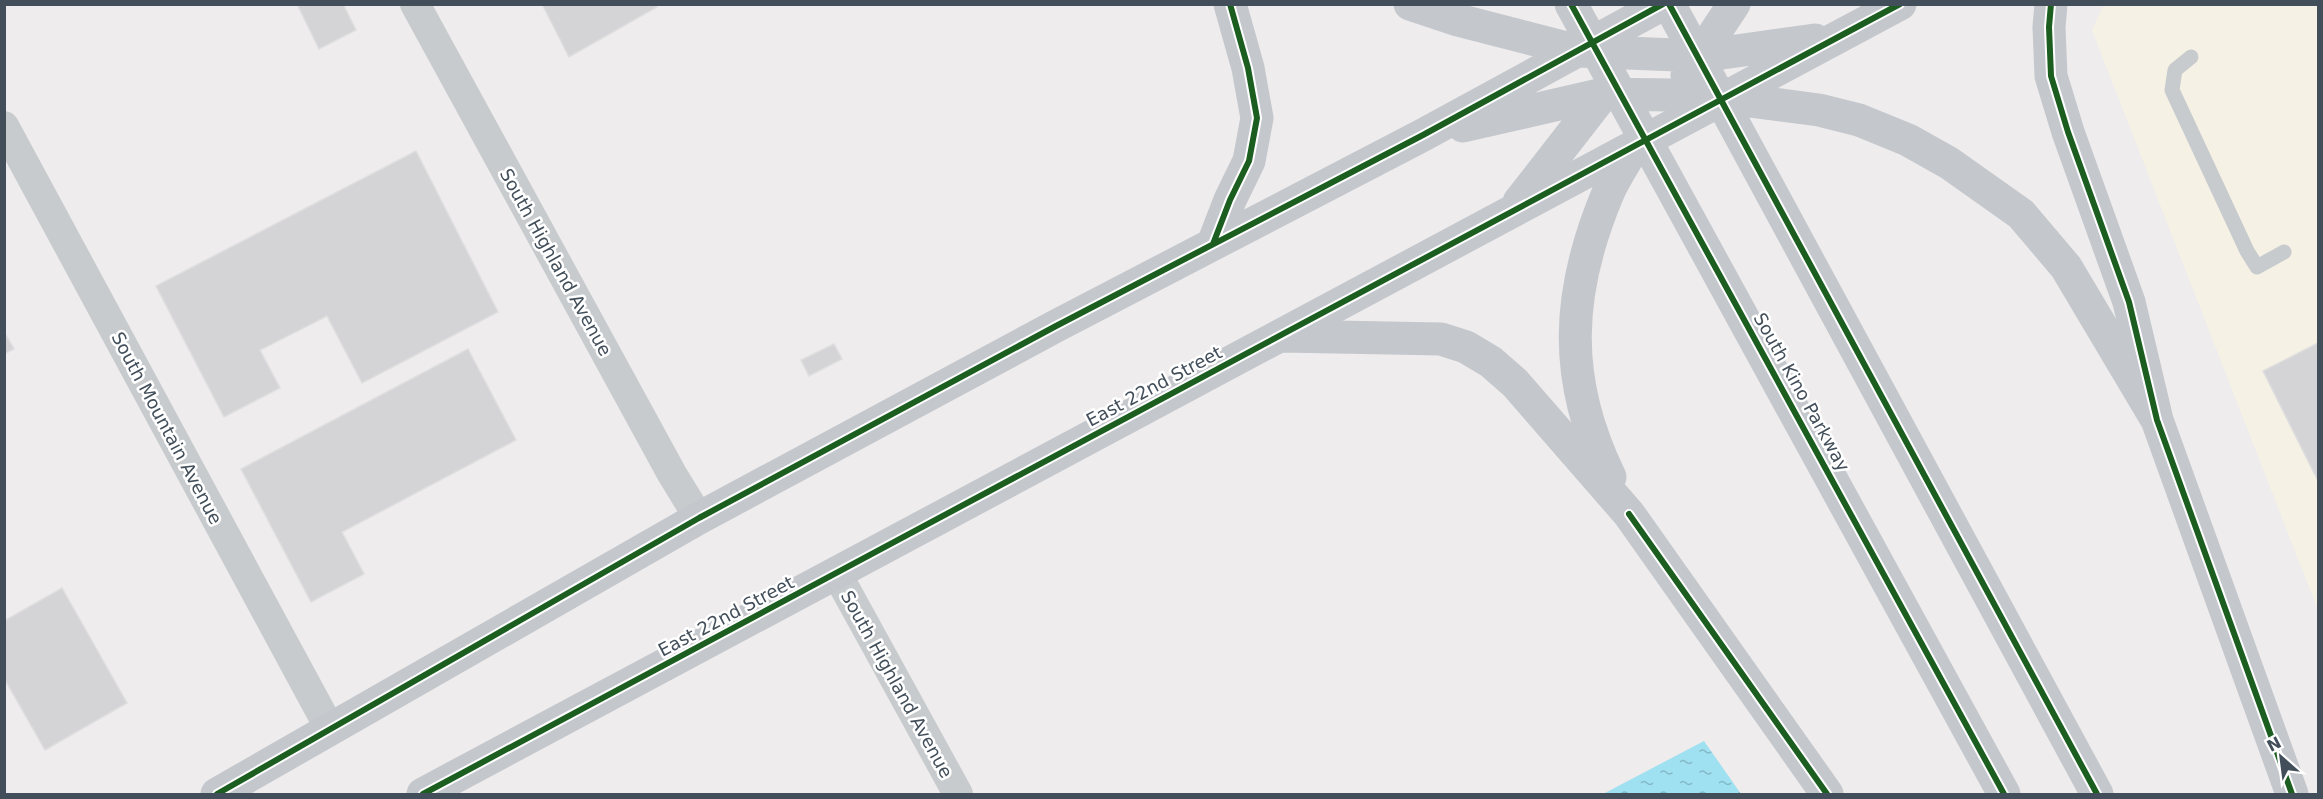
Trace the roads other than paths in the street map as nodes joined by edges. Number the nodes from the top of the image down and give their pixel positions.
1 (415, 4) edge
2 (1230, 4) edge
3 (1410, 4) edge
4 (1571, 4) edge
5 (1666, 4) edge
6 (1734, 4) edge
7 (1900, 4) edge
8 (2051, 4) edge
9 (1837, 37) junction
10 (1578, 51) junction
11 (1637, 52) junction
12 (1701, 56) junction
13 (2191, 57) dead end
14 (1602, 94) junction
15 (1671, 95) junction
16 (1726, 98) junction
17 (4, 126) edge
18 (1423, 135) junction
19 (1634, 146) junction
20 (1511, 213) junction
21 (1213, 244) junction
22 (2284, 252) dead end
23 (1280, 335) junction
24 (2157, 420) junction
25 (1629, 514) junction
26 (699, 518) junction
27 (837, 574) junction
28 (330, 729) junction
29 (218, 795) edge
30 (423, 795) edge
31 (958, 795) edge
32 (1827, 795) edge
33 (2004, 795) edge
34 (2097, 795) edge
35 (2292, 795) edge

1 - 26 street, South Highland Avenue
2 - 21 main road
3 - 10 main road
4 - 33 main road, South Kino Parkway
5 - 10 main road
5 - 11 main road
5 - 34 main road
6 - 12 main road
7 - 9 main road, East 22nd Street
8 - 24 main road
9 - 12 main road
9 - 16 main road, East 22nd Street
10 - 11 main road
10 - 18 main road
11 - 12 main road
11 - 14 main road
12 - 15 main road
13 - 22 lane
14 - 15 main road
14 - 18 main road
14 - 20 main road
15 - 16 main road
15 - 19 main road
16 - 19 main road, East 22nd Street
16 - 24 main road
17 - 28 street, South Mountain Avenue
18 - 21 main road
19 - 20 main road, East 22nd Street
19 - 25 main road
20 - 23 main road, East 22nd Street
21 - 26 main road
23 - 25 main road
23 - 27 main road, East 22nd Street
24 - 35 main road
25 - 32 main road
26 - 28 main road
27 - 30 main road, East 22nd Street
27 - 31 street, South Highland Avenue
28 - 29 main road

